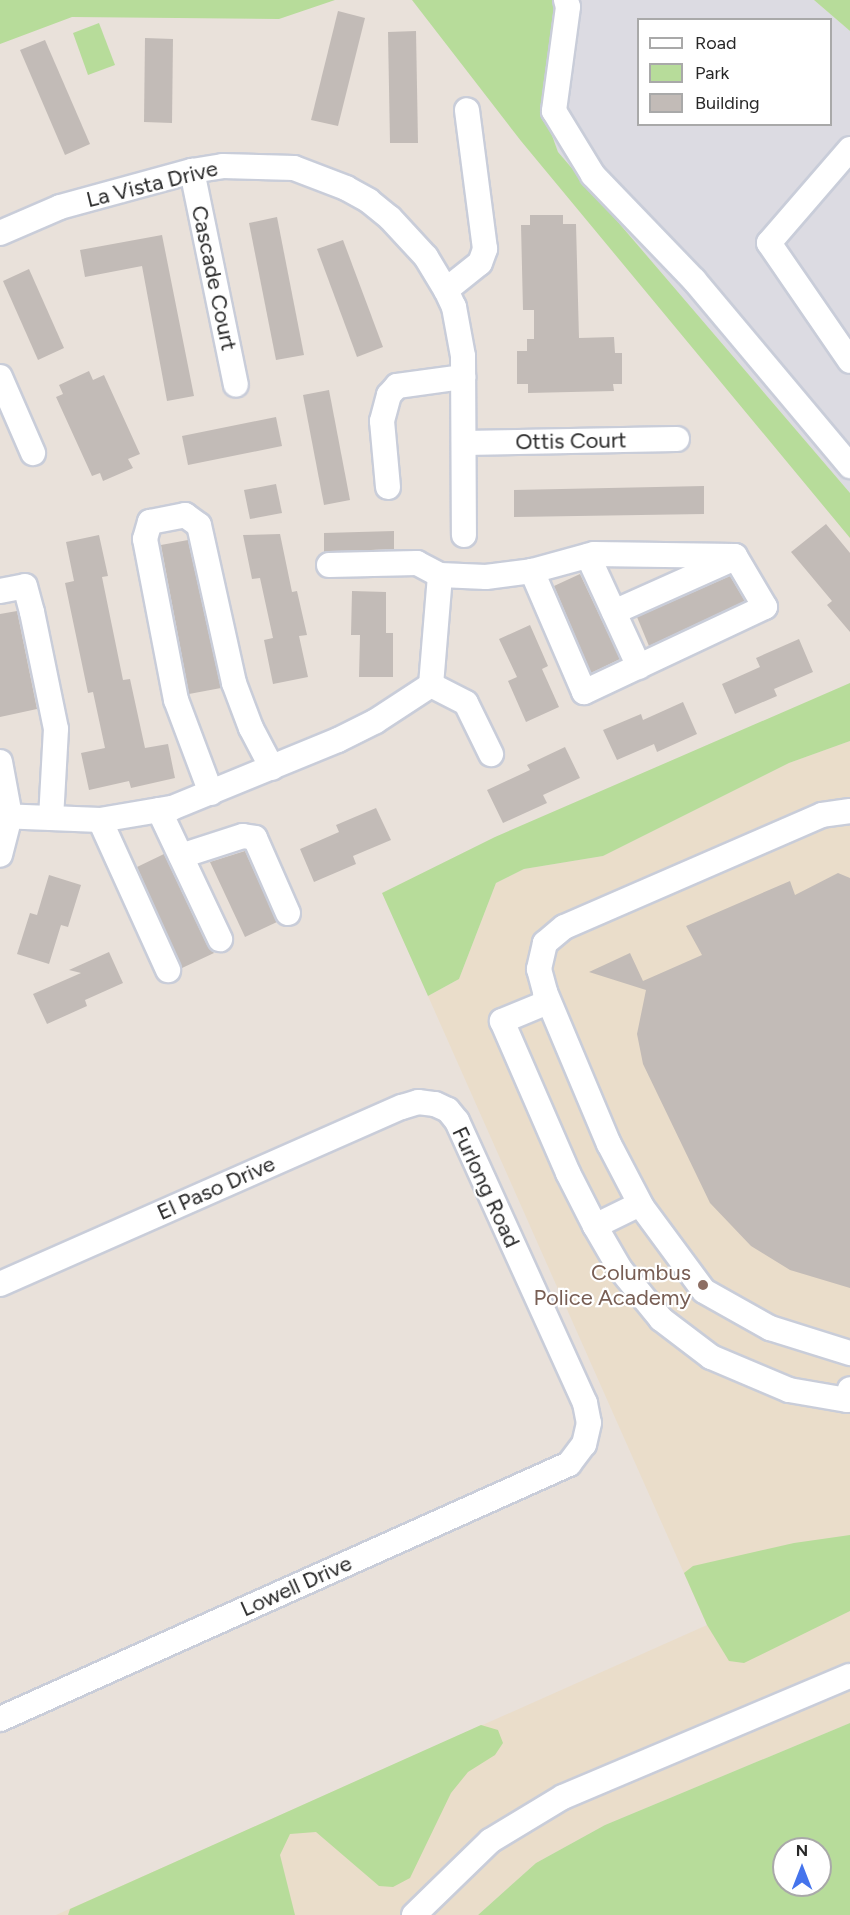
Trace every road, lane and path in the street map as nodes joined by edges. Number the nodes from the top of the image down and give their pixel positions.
1 (566, 0) edge
2 (467, 110) dead end
3 (850, 149) edge
4 (192, 171) junction
5 (0, 233) edge
6 (447, 290) junction
7 (850, 361) edge
8 (463, 376) junction
9 (0, 377) edge
10 (236, 385) dead end
11 (677, 439) dead end
12 (464, 443) junction
13 (33, 453) dead end
14 (850, 466) edge
15 (388, 487) dead end
16 (464, 535) dead end
17 (588, 556) junction
18 (736, 558) junction
19 (329, 565) dead end
20 (531, 571) junction
21 (440, 575) junction
22 (0, 591) edge
23 (614, 612) junction
24 (639, 667) junction
25 (431, 685) junction
26 (491, 754) dead end
27 (0, 762) edge
28 (272, 768) junction
29 (212, 793) junction
30 (159, 810) junction
31 (850, 811) edge
32 (5, 816) edge
33 (51, 818) junction
34 (100, 820) junction
35 (0, 855) edge
36 (181, 856) junction
37 (288, 913) dead end
38 (220, 939) dead end
39 (168, 970) dead end
40 (548, 1002) junction
41 (435, 1104) joint
42 (640, 1204) junction
43 (594, 1226) junction
44 (0, 1284) edge
45 (850, 1353) edge
46 (850, 1389) edge
47 (584, 1444) joint
48 (850, 1676) edge
49 (0, 1719) edge
50 (414, 1915) edge

1 - 14 street
2 - 6 street
3 - 7 street
4 - 5 street, La Vista Drive
4 - 6 street, La Vista Drive
4 - 10 street, Cascade Court
6 - 8 street, La Vista Drive
8 - 12 street, La Vista Drive
8 - 15 street
9 - 13 street
11 - 12 street, Ottis Court
12 - 16 street, La Vista Drive
17 - 18 street
17 - 20 street
17 - 23 street
18 - 23 street
18 - 24 street
19 - 21 street
20 - 21 street
20 - 24 street
21 - 25 street
22 - 33 street
23 - 24 street
25 - 26 street
25 - 28 street
27 - 32 street
28 - 29 street
28 - 29 street
29 - 30 street
30 - 34 street
30 - 36 street
31 - 40 street
32 - 33 street
32 - 35 street
33 - 34 street
34 - 39 street
36 - 37 street
36 - 38 street
40 - 42 street
40 - 43 street
41 - 44 street, El Paso Drive
41 - 47 street, Furlong Road
42 - 43 street
42 - 45 street
43 - 46 street
47 - 49 street, Lowell Drive
48 - 50 street

